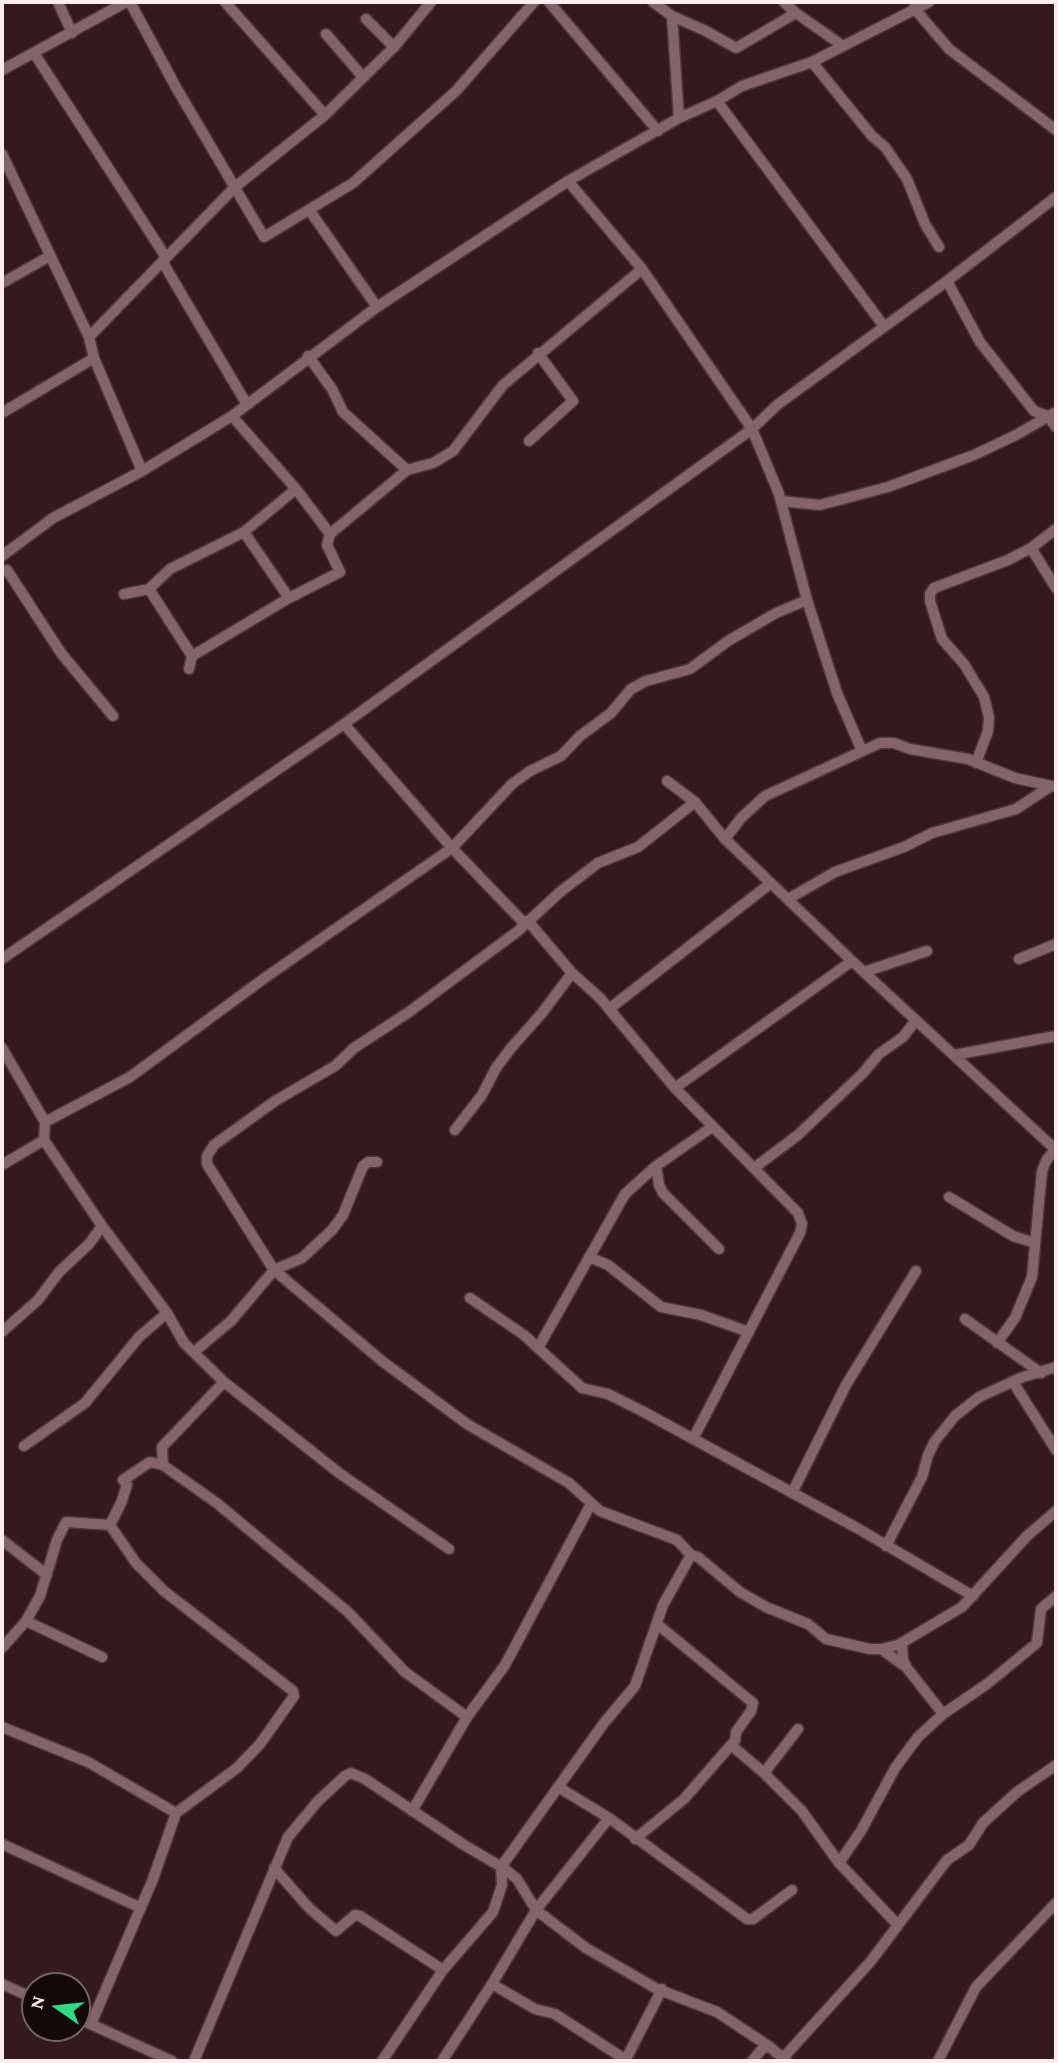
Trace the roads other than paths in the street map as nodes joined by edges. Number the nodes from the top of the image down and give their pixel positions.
1 (58, 2) edge
2 (128, 2) edge
3 (225, 2) edge
4 (431, 2) edge
5 (534, 2) edge
6 (549, 2) edge
7 (653, 2) edge
8 (784, 2) edge
9 (929, 2) edge
10 (914, 8) junction
11 (796, 13) junction
12 (672, 16) junction
13 (366, 19) dead end
14 (72, 33) junction
15 (326, 34) dead end
16 (843, 46) junction
17 (394, 47) junction
18 (34, 53) junction
19 (812, 62) junction
20 (2, 70) edge
21 (363, 77) junction
22 (717, 101) junction
23 (325, 115) junction
24 (679, 118) junction
25 (1056, 130) edge
26 (658, 131) junction
27 (2, 156) edge
28 (568, 181) junction
29 (235, 187) junction
30 (1056, 197) edge
31 (310, 211) junction
32 (939, 247) dead end
33 (50, 256) junction
34 (163, 262) junction
35 (642, 269) junction
36 (947, 281) junction
37 (2, 284) edge
38 (377, 307) junction
39 (883, 325) junction
40 (89, 337) junction
41 (538, 353) junction
42 (309, 356) junction
43 (94, 358) junction
44 (246, 403) junction
45 (2, 414) edge
46 (1052, 414) edge
47 (232, 416) junction
48 (1056, 427) edge
49 (752, 429) junction
50 (529, 441) dead end
51 (407, 470) junction
52 (142, 471) junction
53 (296, 489) junction
54 (781, 501) junction
55 (1056, 529) edge
56 (244, 532) junction
57 (330, 534) junction
58 (1031, 548) junction
59 (2, 556) edge
60 (3, 570) edge
61 (1056, 588) edge
62 (149, 589) junction
63 (124, 594) dead end
64 (289, 598) junction
65 (807, 600) junction
66 (490, 612) dead end
67 (192, 656) junction
68 (189, 669) dead end
69 (113, 716) dead end
70 (344, 724) junction
71 (862, 751) junction
72 (976, 763) junction
73 (667, 781) dead end
74 (1054, 786) edge
75 (695, 802) junction
76 (725, 839) junction
77 (452, 848) junction
78 (771, 883) junction
79 (788, 899) junction
80 (528, 921) junction
81 (1056, 944) edge
82 (927, 950) dead end
83 (2, 959) edge
84 (1019, 959) dead end
85 (852, 961) junction
86 (864, 972) junction
87 (572, 973) junction
88 (609, 1009) junction
89 (916, 1020) junction
90 (1056, 1036) edge
91 (2, 1048) edge
92 (954, 1055) junction
93 (675, 1088) junction
94 (45, 1122) junction
95 (712, 1127) junction
96 (455, 1130) dead end
97 (44, 1140) junction
98 (1056, 1149) edge
99 (377, 1161) dead end
100 (2, 1165) edge
101 (656, 1166) junction
102 (754, 1168) junction
103 (949, 1197) dead end
104 (102, 1226) junction
105 (1035, 1244) junction
106 (719, 1249) dead end
107 (589, 1257) junction
108 (274, 1270) junction
109 (916, 1271) dead end
110 (470, 1298) dead end
111 (167, 1313) junction
112 (965, 1318) dead end
113 (2, 1332) edge
114 (749, 1332) junction
115 (997, 1343) junction
116 (538, 1348) junction
117 (194, 1352) junction
118 (1056, 1367) edge
119 (1041, 1373) junction
120 (1013, 1381) junction
121 (224, 1382) junction
122 (693, 1440) junction
123 (24, 1446) dead end
124 (162, 1447) junction
125 (1056, 1450) edge
126 (150, 1462) junction
127 (163, 1465) junction
128 (792, 1493) junction
129 (590, 1504) junction
130 (1056, 1511) edge
131 (110, 1525) junction
132 (2, 1540) edge
133 (886, 1546) junction
134 (449, 1549) dead end
135 (691, 1555) junction
136 (47, 1575) junction
137 (973, 1596) junction
138 (1056, 1596) edge
139 (26, 1621) junction
140 (657, 1624) junction
141 (902, 1644) junction
142 (2, 1648) edge
143 (881, 1649) junction
144 (102, 1657) dead end
145 (907, 1668) junction
146 (943, 1714) junction
147 (467, 1717) junction
148 (2, 1727) edge
149 (798, 1729) dead end
150 (730, 1745) junction
151 (1056, 1765) edge
152 (764, 1773) junction
153 (558, 1787) junction
154 (412, 1811) junction
155 (176, 1813) junction
156 (609, 1818) junction
157 (635, 1839) junction
158 (2, 1844) edge
159 (839, 1863) junction
160 (500, 1867) junction
161 (274, 1868) junction
162 (792, 1890) dead end
163 (1056, 1903) edge
164 (141, 1908) junction
165 (536, 1910) junction
166 (897, 1924) junction
167 (443, 1970) junction
168 (2, 1984) edge
169 (492, 1984) junction
170 (662, 1989) junction
171 (21, 1993) edge
172 (91, 2024) joint
173 (770, 2047) junction
174 (784, 2060) edge
175 (172, 2061) edge
176 (194, 2061) edge
177 (382, 2061) edge
178 (442, 2061) edge
179 (626, 2061) edge
180 (752, 2061) edge
181 (938, 2061) edge

1 - 14 street
2 - 14 street
2 - 29 street
3 - 23 street
4 - 17 street
5 - 31 street
6 - 26 street
7 - 12 street
8 - 11 street
9 - 10 street
10 - 16 street
10 - 25 street
11 - 12 street
11 - 16 street
12 - 24 street
13 - 17 street
14 - 18 street
15 - 21 street
16 - 19 street
17 - 21 street
18 - 20 street
18 - 34 street
19 - 22 street
19 - 32 street
21 - 23 street
22 - 24 street
22 - 39 street
23 - 29 street
24 - 26 street
26 - 28 street
27 - 33 street
28 - 35 street
28 - 38 street
29 - 31 street
29 - 34 street
30 - 36 street
31 - 38 street
33 - 37 street
33 - 40 street
34 - 40 street
34 - 44 street
35 - 41 street
35 - 49 street
36 - 39 street
36 - 46 street
38 - 42 street
39 - 49 street
40 - 43 street
41 - 50 street
41 - 51 street
42 - 44 street
42 - 51 street
43 - 45 street
43 - 52 street
44 - 47 street
46 - 48 street
46 - 54 street
47 - 52 street
47 - 53 street
49 - 54 street
49 - 66 street
49 - 70 street
51 - 57 street
52 - 59 street
53 - 56 street
53 - 57 street
54 - 65 street
55 - 58 street
56 - 62 street
56 - 64 street
57 - 64 street
58 - 61 street
58 - 72 street
60 - 69 street
62 - 63 street
62 - 67 street
64 - 67 street
65 - 71 street
65 - 77 street
67 - 68 street
70 - 77 street
70 - 83 street
71 - 72 street
71 - 76 street
72 - 74 street
73 - 75 street
74 - 79 street
75 - 76 street
75 - 80 street
76 - 78 street
77 - 80 street
77 - 94 street
78 - 79 street
78 - 88 street
79 - 85 street
80 - 87 street
80 - 108 street
81 - 84 street
82 - 86 street
85 - 86 street
85 - 93 street
86 - 89 street
87 - 88 street
87 - 96 street
88 - 93 street
89 - 92 street
89 - 102 street
90 - 92 street
91 - 94 street
92 - 98 street
93 - 95 street
94 - 97 street
95 - 101 street
95 - 102 street
97 - 100 street
97 - 104 street
98 - 105 street
99 - 108 street
101 - 106 street
101 - 107 street
102 - 114 street
103 - 105 street
104 - 111 street
104 - 113 street
105 - 115 street
107 - 114 street
107 - 116 street
108 - 117 street
108 - 129 street
109 - 128 street
110 - 116 street
111 - 117 street
111 - 123 street
112 - 115 street
114 - 122 street
115 - 119 street
116 - 122 street
117 - 121 street
118 - 119 street
119 - 120 street
120 - 125 street
120 - 133 street
121 - 124 street
121 - 134 street
122 - 128 street
124 - 126 street
124 - 127 street
126 - 127 street
126 - 131 street
127 - 147 street
128 - 133 street
129 - 135 street
129 - 147 street
130 - 137 street
131 - 136 street
131 - 155 street
132 - 136 street
133 - 137 street
135 - 140 street
135 - 143 street
136 - 139 street
137 - 141 street
138 - 146 street
139 - 142 street
139 - 144 street
140 - 150 street
140 - 153 street
141 - 143 street
141 - 145 street
143 - 145 street
145 - 146 street
146 - 159 street
147 - 154 street
148 - 155 street
149 - 152 street
150 - 152 street
150 - 157 street
151 - 166 street
152 - 159 street
153 - 156 street
153 - 160 street
154 - 160 street
154 - 161 street
155 - 164 street
156 - 157 street
156 - 165 street
157 - 162 street
158 - 164 street
159 - 166 street
160 - 165 street
160 - 167 street
161 - 167 street
161 - 176 street
163 - 181 street
164 - 172 street
165 - 169 street
165 - 170 street
166 - 174 street
167 - 177 street
168 - 171 street
169 - 178 street
169 - 179 street
170 - 173 street
170 - 179 street
172 - 175 street
173 - 174 street
173 - 180 street

